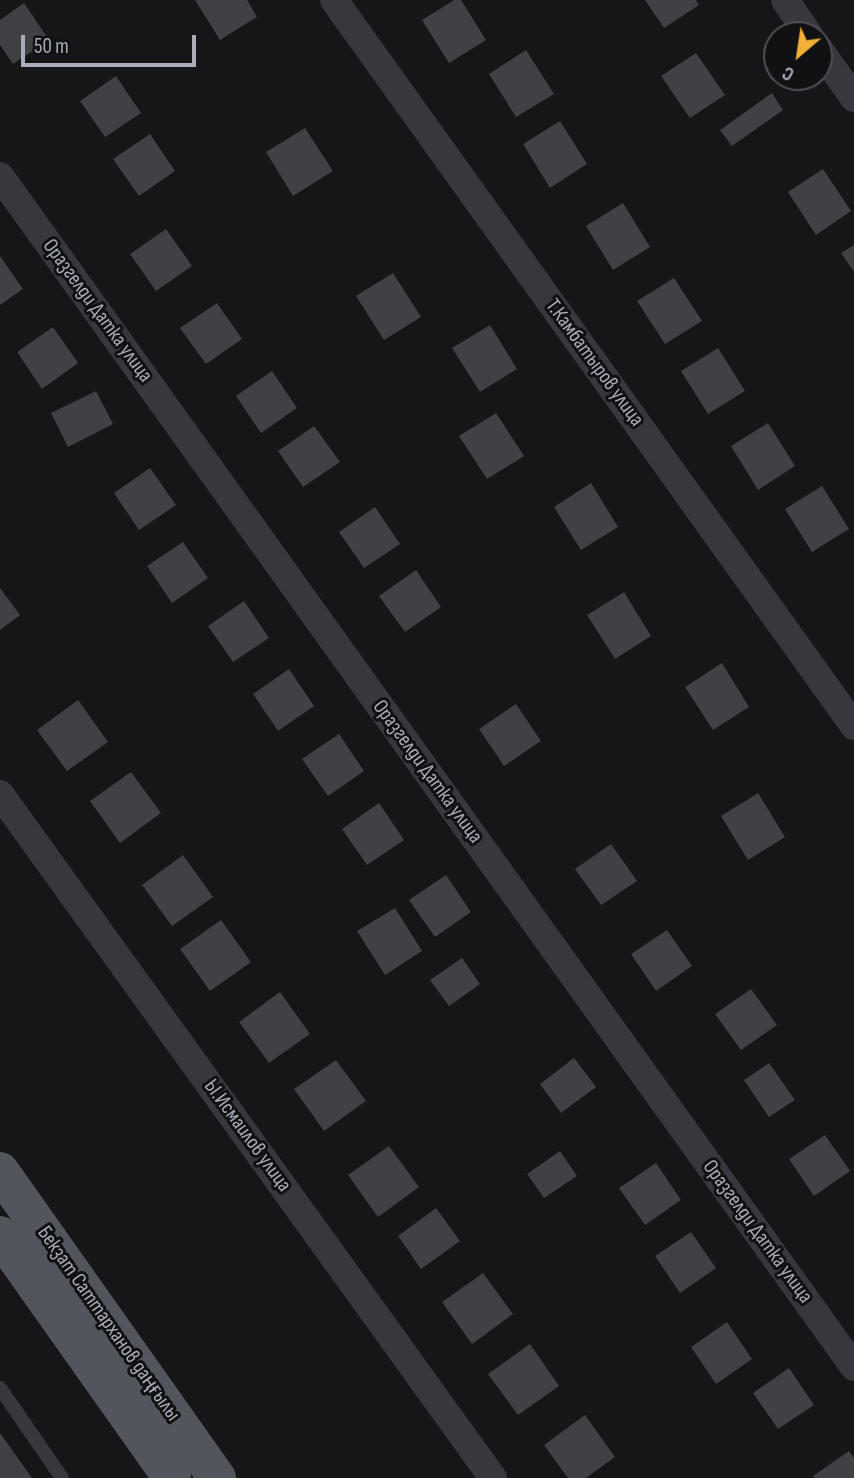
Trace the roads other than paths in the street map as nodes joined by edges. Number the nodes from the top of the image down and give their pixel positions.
1 (334, 0) edge
2 (785, 0) edge
3 (799, 21) edge
4 (833, 69) edge
5 (854, 98) edge
6 (0, 176) edge
7 (854, 726) edge
8 (0, 794) edge
9 (0, 1171) edge
10 (0, 1235) edge
11 (854, 1367) edge
12 (0, 1388) edge
13 (62, 1478) edge
14 (172, 1478) edge
15 (216, 1478) edge
16 (493, 1478) edge

1 - 7 street, Т.Камбатыров улица
2 - 3 street
4 - 5 street
6 - 11 street, Оразгелди Датка улица
8 - 16 street, Ы.Исмаилов улица
9 - 15 main road, Бекзат Саттарханов даңғылы
10 - 14 main road, Бекзат Саттарханов даңғылы
12 - 13 lane

